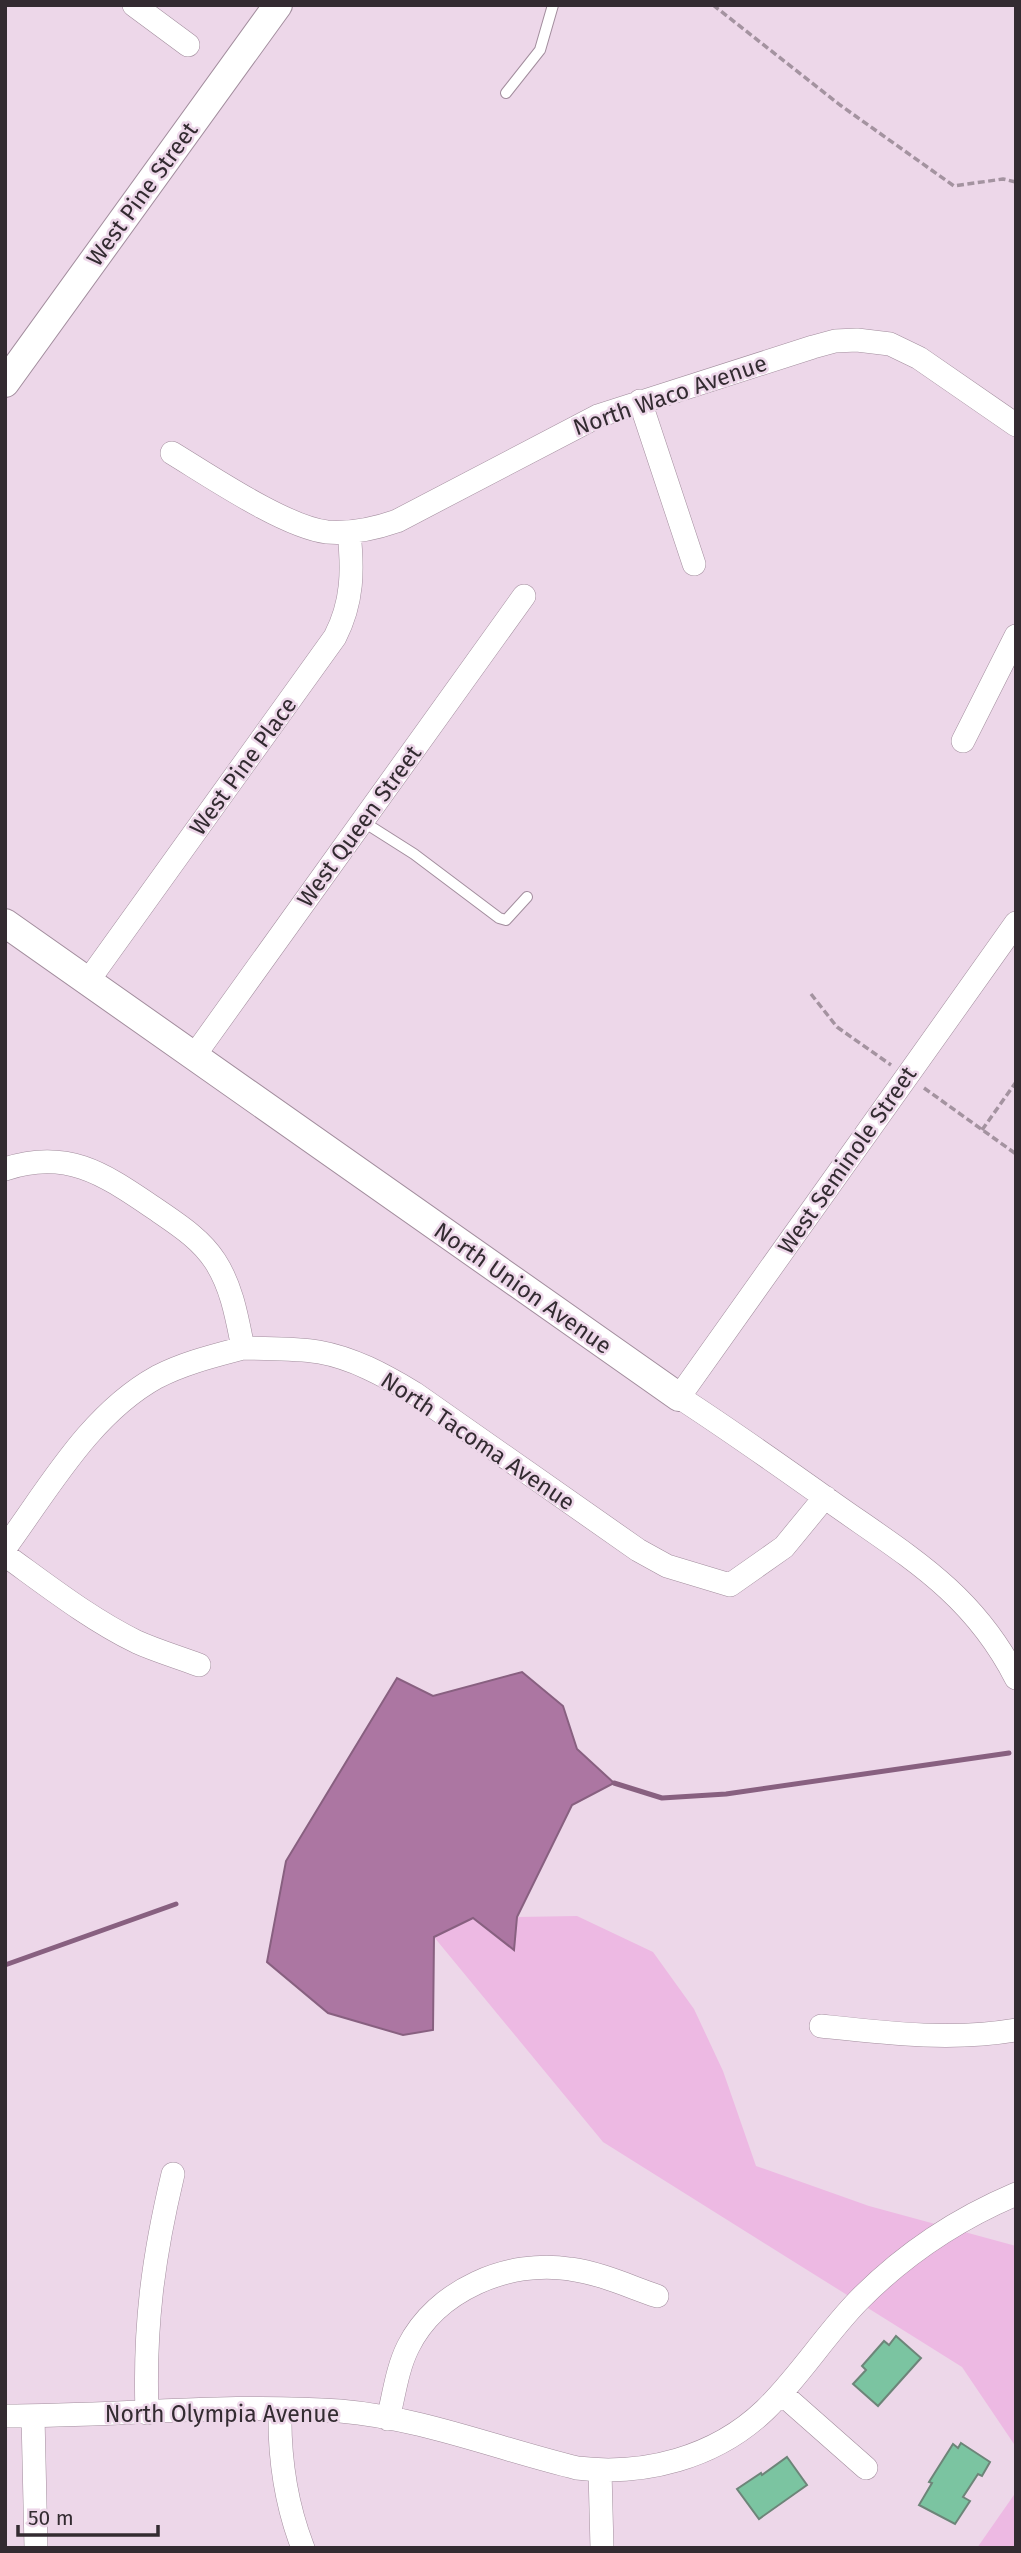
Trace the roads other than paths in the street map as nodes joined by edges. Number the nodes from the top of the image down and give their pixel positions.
1 (134, 5) edge
2 (278, 5) edge
3 (553, 5) edge
4 (188, 45) dead end
5 (506, 93) dead end
6 (5, 383) edge
7 (640, 401) junction
8 (1016, 425) edge
9 (172, 453) dead end
10 (349, 532) junction
11 (694, 564) dead end
12 (524, 596) dead end
13 (1015, 640) edge
14 (963, 741) dead end
15 (362, 821) junction
16 (527, 897) dead end
17 (5, 923) edge
18 (1016, 923) edge
19 (88, 981) junction
20 (194, 1056) junction
21 (5, 1168) edge
22 (243, 1348) junction
23 (679, 1397) junction
24 (825, 1497) junction
25 (5, 1548) edge
26 (5, 1555) edge
27 (198, 1665) dead end
28 (1016, 1678) edge
29 (821, 2026) dead end
30 (1016, 2031) edge
31 (173, 2174) dead end
32 (1016, 2194) edge
33 (657, 2296) dead end
34 (781, 2393) junction
35 (280, 2409) junction
36 (147, 2413) junction
37 (5, 2416) edge
38 (33, 2416) junction
39 (388, 2419) junction
40 (866, 2468) dead end
41 (600, 2471) junction
42 (36, 2548) edge
43 (303, 2548) edge
44 (602, 2548) edge

1 - 4 street
2 - 6 street, West Pine Street
3 - 5 lane
7 - 8 street, North Waco Avenue
7 - 10 street, North Waco Avenue
7 - 11 street
9 - 10 street, North Waco Avenue
10 - 19 street, West Pine Place
12 - 15 street, West Queen Street
13 - 14 street
15 - 16 lane
15 - 20 street, West Queen Street
17 - 19 street, North Union Avenue
18 - 23 street, West Seminole Street
19 - 20 street, North Union Avenue
20 - 23 street, North Union Avenue
21 - 22 street
22 - 24 street, North Tacoma Avenue
22 - 25 street, North Tacoma Avenue
23 - 24 street, North Union Avenue
24 - 28 street, North Union Avenue
26 - 27 street
29 - 30 street
31 - 36 street
32 - 34 street, North Olympia Avenue
33 - 39 street
34 - 40 street
34 - 41 street, North Olympia Avenue
35 - 36 street, North Olympia Avenue
35 - 39 street, North Olympia Avenue
35 - 43 street
36 - 38 street, North Olympia Avenue
37 - 38 street, North Olympia Avenue
38 - 42 street
39 - 41 street, North Olympia Avenue
41 - 44 street

